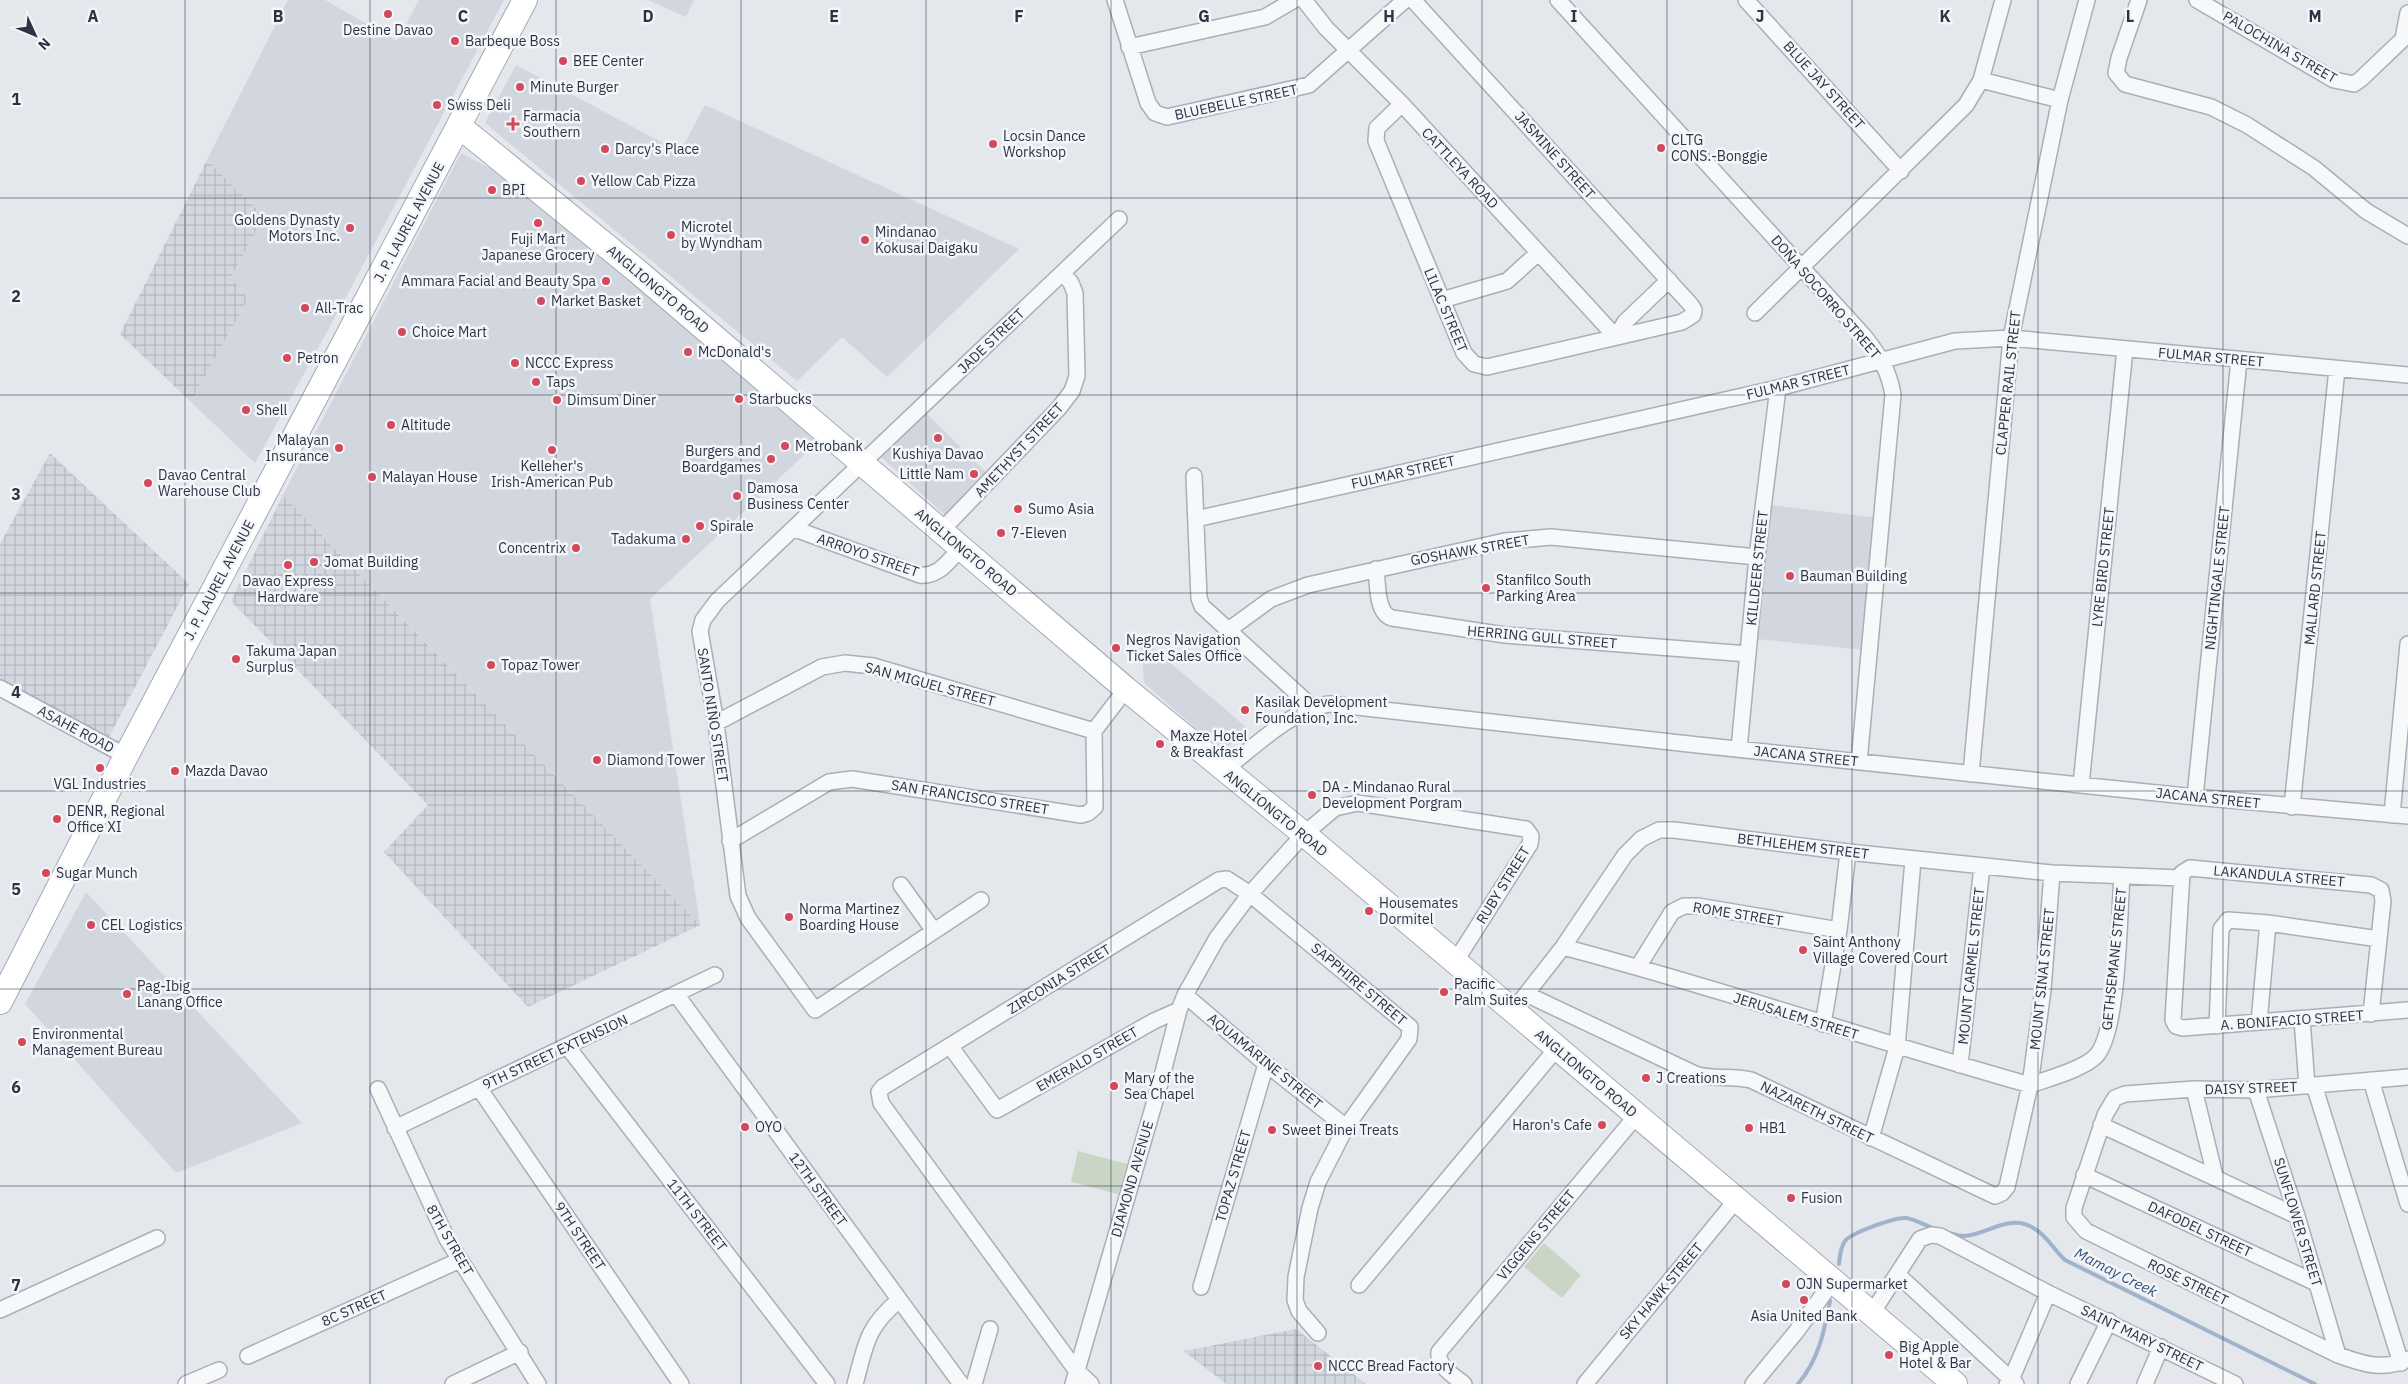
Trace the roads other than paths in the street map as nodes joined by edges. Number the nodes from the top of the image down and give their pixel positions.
1 (525, 0) edge
2 (1115, 0) edge
3 (1294, 0) edge
4 (1304, 0) edge
5 (1405, 0) edge
6 (1413, 0) edge
7 (1558, 0) edge
8 (1746, 0) edge
9 (2003, 0) edge
10 (2087, 0) edge
11 (2140, 0) edge
12 (2197, 0) edge
13 (2408, 13) edge
14 (2406, 40) edge
15 (1129, 47) junction
16 (1349, 51) junction
17 (1981, 80) junction
18 (2060, 100) junction
19 (1402, 104) junction
20 (460, 126) junction
21 (1901, 171) junction
22 (1119, 219) dead end
23 (2408, 236) edge
24 (1538, 253) junction
25 (1802, 268) junction
26 (1063, 273) junction
27 (1669, 280) junction
28 (1442, 300) junction
29 (1694, 312) joint
30 (1755, 313) dead end
31 (1616, 337) junction
32 (2011, 338) junction
33 (2125, 349) junction
34 (1882, 360) junction
35 (2239, 360) junction
36 (2337, 369) junction
37 (2408, 374) edge
38 (1778, 388) junction
39 (863, 463) junction
40 (1194, 476) dead end
41 (1196, 519) junction
42 (795, 529) junction
43 (941, 531) junction
44 (961, 548) junction
45 (1757, 557) junction
46 (1376, 570) junction
47 (1227, 631) junction
48 (2408, 644) edge
49 (1748, 654) junction
50 (0, 688) edge
51 (1126, 689) junction
52 (1312, 707) junction
53 (716, 723) junction
54 (1094, 731) junction
55 (1739, 749) junction
56 (126, 756) junction
57 (1859, 762) junction
58 (1224, 770) junction
59 (1971, 774) junction
60 (2081, 785) junction
61 (2196, 797) junction
62 (2292, 807) junction
63 (2392, 815) junction
64 (2408, 816) edge
65 (1304, 834) junction
66 (730, 841) junction
67 (1848, 852) junction
68 (1913, 860) junction
69 (1982, 866) junction
70 (2052, 873) junction
71 (2122, 876) junction
72 (2181, 878) junction
73 (900, 885) dead end
74 (1250, 894) junction
75 (981, 900) dead end
76 (2268, 923) junction
77 (934, 930) junction
78 (1839, 930) junction
79 (2379, 940) junction
80 (1563, 947) junction
81 (1455, 962) junction
82 (1638, 967) junction
83 (715, 976) dead end
84 (3, 989) edge
85 (676, 994) junction
86 (1185, 995) junction
87 (1519, 1002) junction
88 (1179, 1010) junction
89 (2408, 1010) edge
90 (2371, 1014) junction
91 (2302, 1019) junction
92 (2260, 1022) junction
93 (1823, 1024) junction
94 (2217, 1026) junction
95 (567, 1046) junction
96 (950, 1046) junction
97 (1897, 1047) junction
98 (1557, 1048) junction
99 (1266, 1064) junction
100 (1960, 1065) junction
101 (2408, 1077) edge
102 (2371, 1080) junction
103 (2030, 1085) junction
104 (2310, 1085) junction
105 (479, 1088) junction
106 (378, 1089) dead end
107 (2194, 1089) junction
108 (2256, 1090) junction
109 (1637, 1116) junction
110 (2103, 1120) junction
111 (1346, 1127) junction
112 (395, 1128) junction
113 (1871, 1138) junction
114 (2084, 1175) junction
115 (2215, 1176) junction
116 (1737, 1199) junction
117 (2408, 1204) edge
118 (2297, 1216) junction
119 (157, 1238) dead end
120 (460, 1260) junction
121 (1897, 1274) junction
122 (1833, 1281) junction
123 (2316, 1283) junction
124 (1359, 1285) dead end
125 (1201, 1287) dead end
126 (2048, 1293) junction
127 (899, 1300) junction
128 (0, 1310) edge
129 (1872, 1313) junction
130 (2109, 1321) junction
131 (990, 1329) dead end
132 (1318, 1333) dead end
133 (2161, 1347) junction
134 (520, 1352) junction
135 (2338, 1355) junction
136 (248, 1356) dead end
137 (2404, 1361) edge
138 (219, 1370) dead end
139 (1074, 1377) edge
140 (2012, 1383) edge
141 (186, 1384) edge
142 (453, 1384) edge
143 (538, 1384) edge
144 (681, 1384) edge
145 (827, 1384) edge
146 (855, 1384) edge
147 (961, 1384) edge
148 (974, 1384) edge
149 (1091, 1384) edge
150 (1464, 1384) edge
151 (1585, 1384) edge
152 (1753, 1384) edge
153 (1955, 1384) edge
154 (2078, 1384) edge
155 (2145, 1384) edge
156 (2235, 1384) edge

1 - 20 main road, J. P. LAUREL AVENUE
2 - 15 street
3 - 15 street
4 - 16 street, CATTLEYA ROAD
5 - 16 street, BLUEBELLE STREET
6 - 27 street, JASMINE STREET
7 - 25 street, DOÑA SOCORRO STREET
8 - 21 street, BLUE JAY STREET
9 - 17 street
10 - 18 street, CLAPPER RAIL STREET
11 - 23 street
12 - 14 street, PALOCHINA STREET
13 - 14 street
15 - 16 street, BLUEBELLE STREET
16 - 19 street, CATTLEYA ROAD
17 - 18 street
17 - 21 street
18 - 32 street, CLAPPER RAIL STREET
19 - 24 street, CATTLEYA ROAD
19 - 28 street, LILAC STREET
20 - 39 main road, ANGLIONGTO ROAD
20 - 56 main road, J. P. LAUREL AVENUE
21 - 25 street
22 - 26 street, JADE STREET
24 - 28 street
24 - 31 street, CATTLEYA ROAD
25 - 30 street
25 - 34 street, DOÑA SOCORRO STREET
26 - 39 street, JADE STREET
26 - 43 street, AMETHYST STREET
27 - 29 street, JASMINE STREET
27 - 31 street
28 - 31 street, LILAC STREET
29 - 31 street, LILAC STREET
32 - 33 street, FULMAR STREET
32 - 34 street, FULMAR STREET
32 - 59 street, CLAPPER RAIL STREET
33 - 35 street, FULMAR STREET
33 - 60 street, LYRE BIRD STREET
34 - 38 street, FULMAR STREET
34 - 57 street, DOÑA SOCORRO STREET
35 - 36 street, FULMAR STREET
35 - 61 street, NIGHTINGALE STREET
36 - 37 street, FULMAR STREET
36 - 62 street, MALLARD STREET
38 - 41 street, FULMAR STREET
38 - 45 street, KILLDEER STREET
39 - 42 street, SANTO NIÑO STREET
39 - 43 main road, ANGLIONGTO ROAD
40 - 41 street
41 - 47 street
42 - 44 street, ARROYO STREET
42 - 53 street, SANTO NIÑO STREET
43 - 44 main road, ANGLIONGTO ROAD
44 - 51 main road, ANGLIONGTO ROAD
45 - 46 street, GOSHAWK STREET
45 - 49 street, KILLDEER STREET
46 - 47 street, GOSHAWK STREET
46 - 49 street, HERRING GULL STREET
47 - 52 street
48 - 63 street
49 - 55 street, KILLDEER STREET
50 - 56 street, ASAHE ROAD
51 - 54 street
51 - 58 main road, ANGLIONGTO ROAD
52 - 55 street, JACANA STREET
52 - 58 street, JACANA STREET
53 - 54 street, SAN MIGUEL STREET
53 - 66 street, SANTO NIÑO STREET
54 - 66 street, SAN FRANCISCO STREET
55 - 57 street, JACANA STREET
56 - 84 main road, J. P. LAUREL AVENUE
57 - 59 street, JACANA STREET
58 - 65 main road, ANGLIONGTO ROAD
59 - 60 street, JACANA STREET
60 - 61 street, JACANA STREET
61 - 62 street, JACANA STREET
62 - 63 street, JACANA STREET
63 - 64 street, JACANA STREET
65 - 74 street, DIAMOND AVENUE
65 - 81 main road, ANGLIONGTO ROAD
65 - 81 street, RUBY STREET
66 - 77 street, SANTO NIÑO STREET
67 - 68 street, BETHLEHEM STREET
67 - 78 street
67 - 80 street, BETHLEHEM STREET
68 - 69 street, BETHLEHEM STREET
68 - 97 street
69 - 70 street, BETHLEHEM STREET
69 - 100 street, MOUNT CARMEL STREET
70 - 71 street, BETHLEHEM STREET
70 - 103 street, MOUNT SINAI STREET
71 - 72 street, BETHLEHEM STREET
71 - 103 street, GETHSEMANE STREET
72 - 79 street, LAKANDULA STREET
72 - 94 street, A. BONIFACIO STREET
73 - 77 street
74 - 86 street, DIAMOND AVENUE
74 - 96 street, ZIRCONIA STREET
74 - 111 street, SAPPHIRE STREET
75 - 77 street
76 - 79 street
76 - 92 street
76 - 94 street
78 - 82 street, ROME STREET
78 - 93 street
79 - 90 street
80 - 82 street, JERUSALEM STREET
80 - 87 street, BETHLEHEM STREET
81 - 87 main road, ANGLIONGTO ROAD
82 - 93 street, JERUSALEM STREET
83 - 85 street, 9TH STREET EXTENSION
85 - 95 street, 9TH STREET EXTENSION
85 - 127 street, 12TH STREET
86 - 88 street, DIAMOND AVENUE
86 - 99 street, AQUAMARINE STREET
87 - 98 main road, ANGLIONGTO ROAD
87 - 113 street, NAZARETH STREET
88 - 96 street, EMERALD STREET
88 - 139 street, DIAMOND AVENUE
89 - 90 street, A. BONIFACIO STREET
90 - 91 street, A. BONIFACIO STREET
91 - 92 street, A. BONIFACIO STREET
91 - 104 street
92 - 94 street, A. BONIFACIO STREET
93 - 97 street, JERUSALEM STREET
95 - 105 street, 9TH STREET EXTENSION
95 - 145 street, 11TH STREET
96 - 139 street, ZIRCONIA STREET
97 - 100 street, JERUSALEM STREET
97 - 113 street
98 - 109 main road, ANGLIONGTO ROAD
98 - 124 street
99 - 111 street, AQUAMARINE STREET
99 - 125 street, TOPAZ STREET
100 - 103 street, JERUSALEM STREET
101 - 102 street, DAISY STREET
102 - 104 street, DAISY STREET
102 - 117 street
103 - 113 street, NAZARETH STREET
104 - 108 street, DAISY STREET
104 - 137 street
105 - 112 street, 9TH STREET EXTENSION
105 - 144 street, 9TH STREET
106 - 112 street, 8TH STREET
107 - 108 street, DAISY STREET
107 - 110 street, DAISY STREET
107 - 115 street
108 - 118 street, SUNFLOWER STREET
109 - 116 main road, ANGLIONGTO ROAD
109 - 150 street, VIGGENS STREET
110 - 114 street, ROSE STREET
110 - 115 street
111 - 132 street, SAPPHIRE STREET
112 - 120 street, 8TH STREET
114 - 123 street, DAFODEL STREET
114 - 135 street, ROSE STREET
115 - 118 street
116 - 122 main road, ANGLIONGTO ROAD
116 - 151 street, SKY HAWK STREET
118 - 123 street, SUNFLOWER STREET
119 - 128 street
120 - 134 street, 8TH STREET
120 - 136 street, 8C STREET
121 - 126 street, SAINT MARY STREET
121 - 129 street
121 - 140 street
122 - 129 main road, ANGLIONGTO ROAD
122 - 152 street
123 - 135 street, SUNFLOWER STREET
126 - 130 street, SAINT MARY STREET
126 - 140 street
127 - 146 street
127 - 147 street, 12TH STREET
129 - 153 main road, ANGLIONGTO ROAD
130 - 133 street, SAINT MARY STREET
130 - 154 street
131 - 148 street
133 - 155 street
133 - 156 street, SAINT MARY STREET
134 - 142 street
134 - 143 street, 8TH STREET
135 - 137 street, ROSE STREET
138 - 141 street
139 - 149 street

